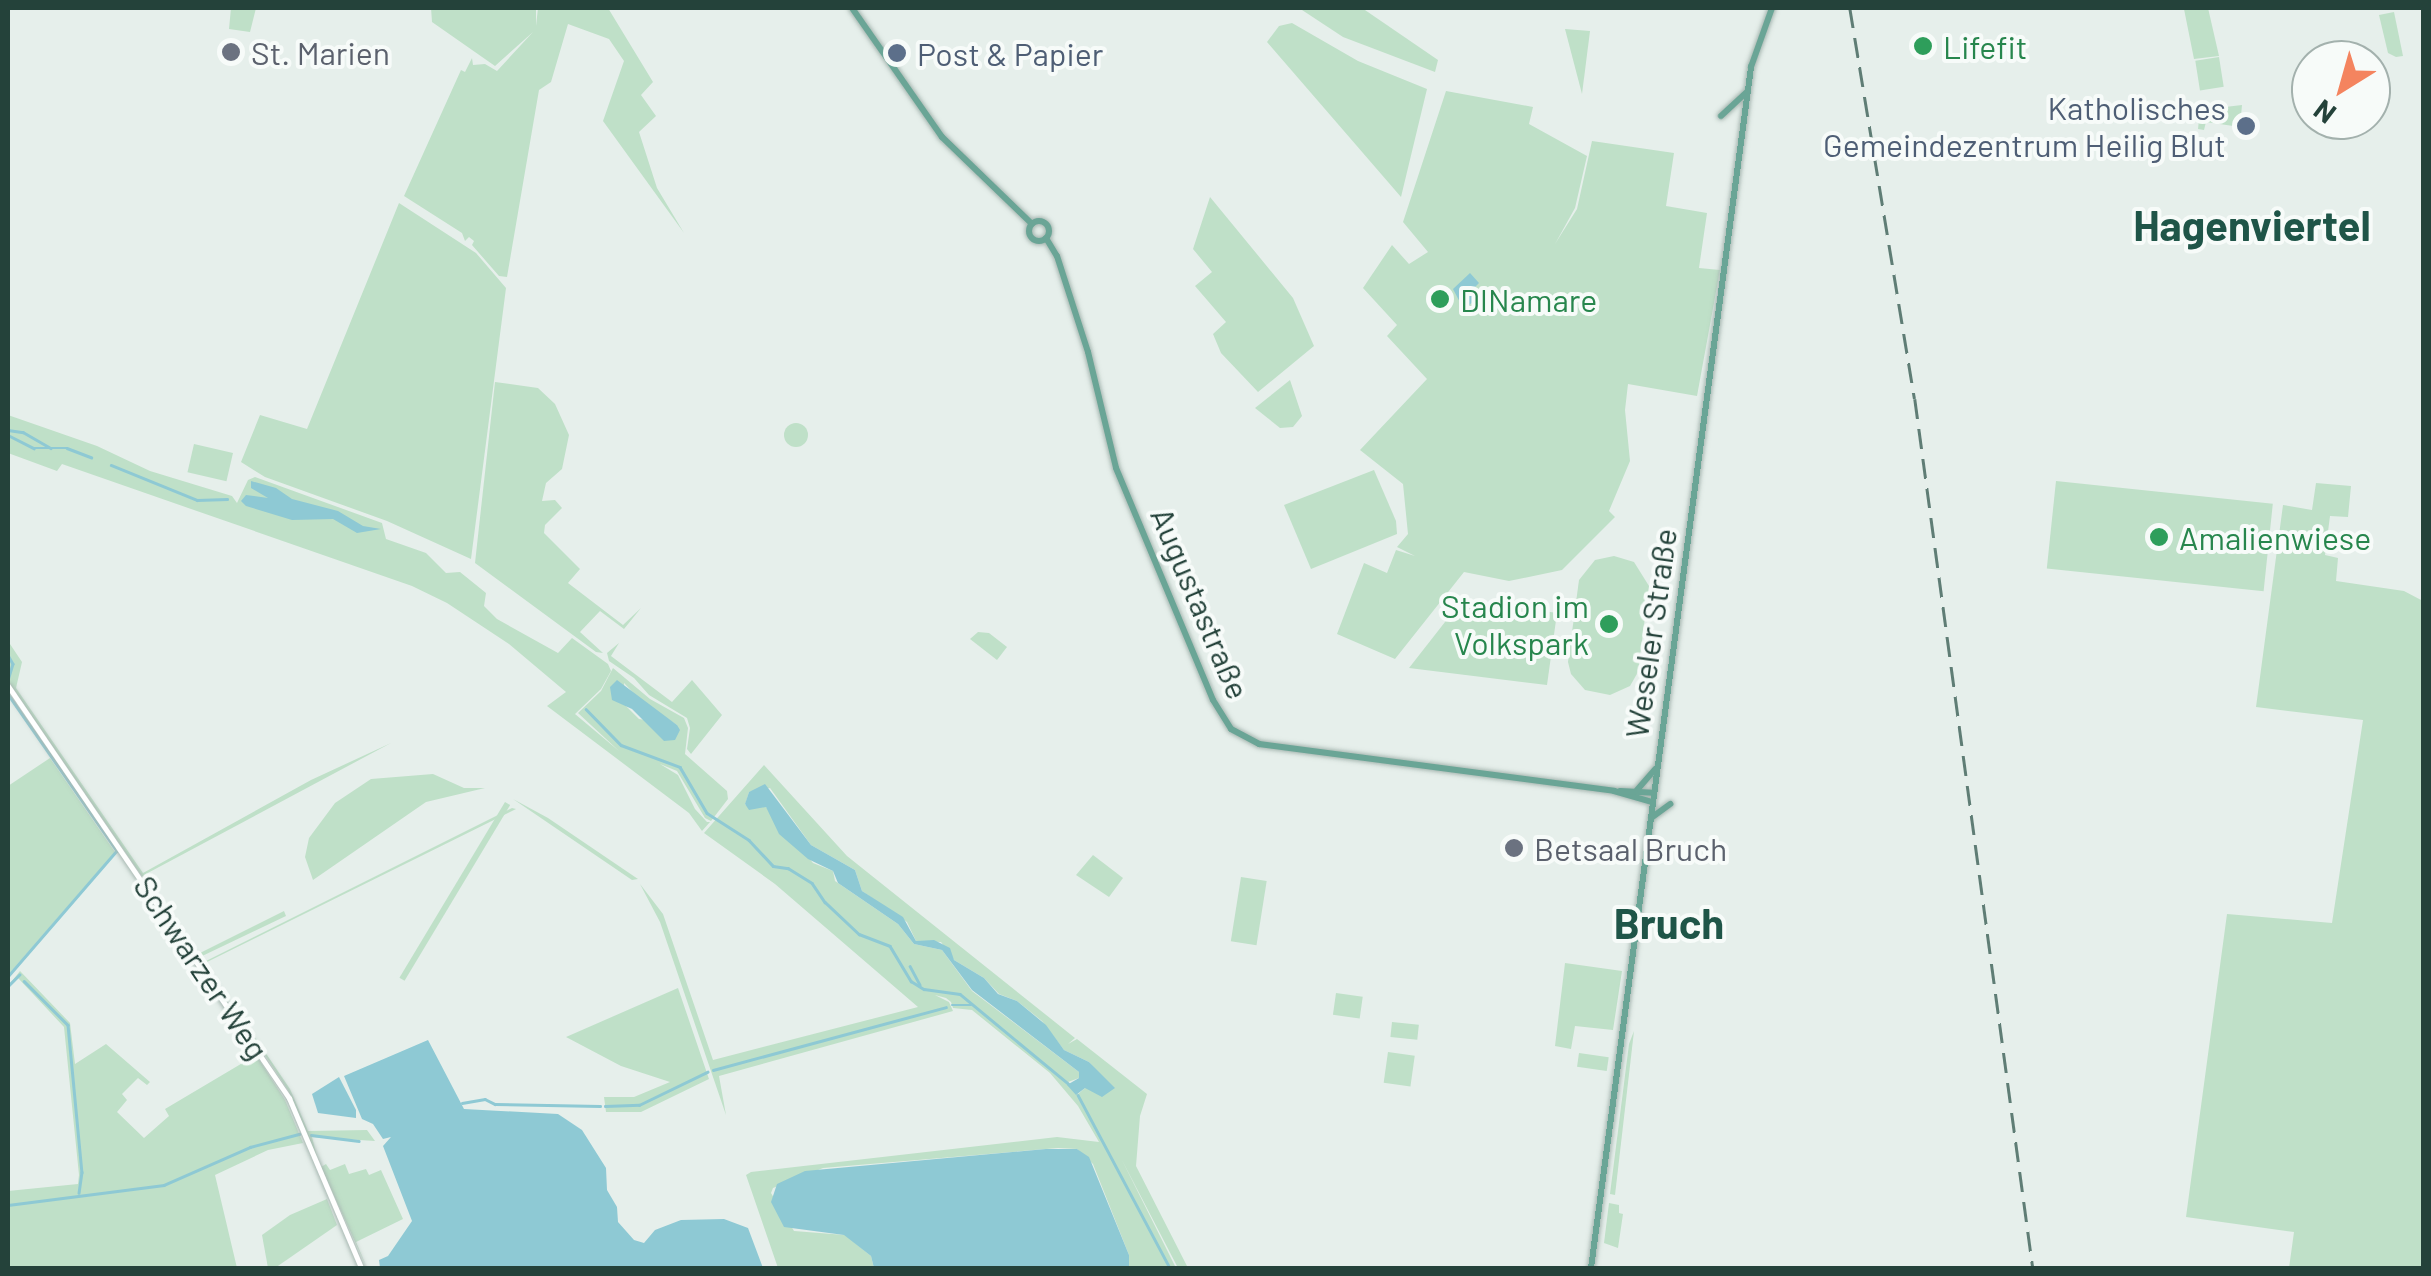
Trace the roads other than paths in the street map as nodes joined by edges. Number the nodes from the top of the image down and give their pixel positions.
1 (852, 8) edge
2 (1772, 8) edge
3 (1748, 91) junction
4 (1722, 116) dead end
5 (1032, 224) junction
6 (1046, 238) junction
7 (8, 686) edge
8 (1656, 767) junction
9 (1636, 791) junction
10 (1614, 792) junction
11 (1653, 798) junction
12 (1670, 804) dead end
13 (1650, 819) junction
14 (361, 1268) edge
15 (1591, 1268) edge

1 - 5 main road
2 - 3 main road, Weseler Straße
3 - 4 main road
3 - 8 main road, Weseler Straße
5 - 6 main road
5 - 6 main road
6 - 10 main road, Augustastraße
7 - 14 street, Schwarzer Weg
8 - 9 main road
8 - 11 main road, Weseler Straße
9 - 10 main road, Augustastraße
9 - 11 main road, Augustastraße
10 - 11 main road, Augustastraße
11 - 13 main road, Weseler Straße
12 - 13 main road
13 - 15 main road, Weseler Straße

